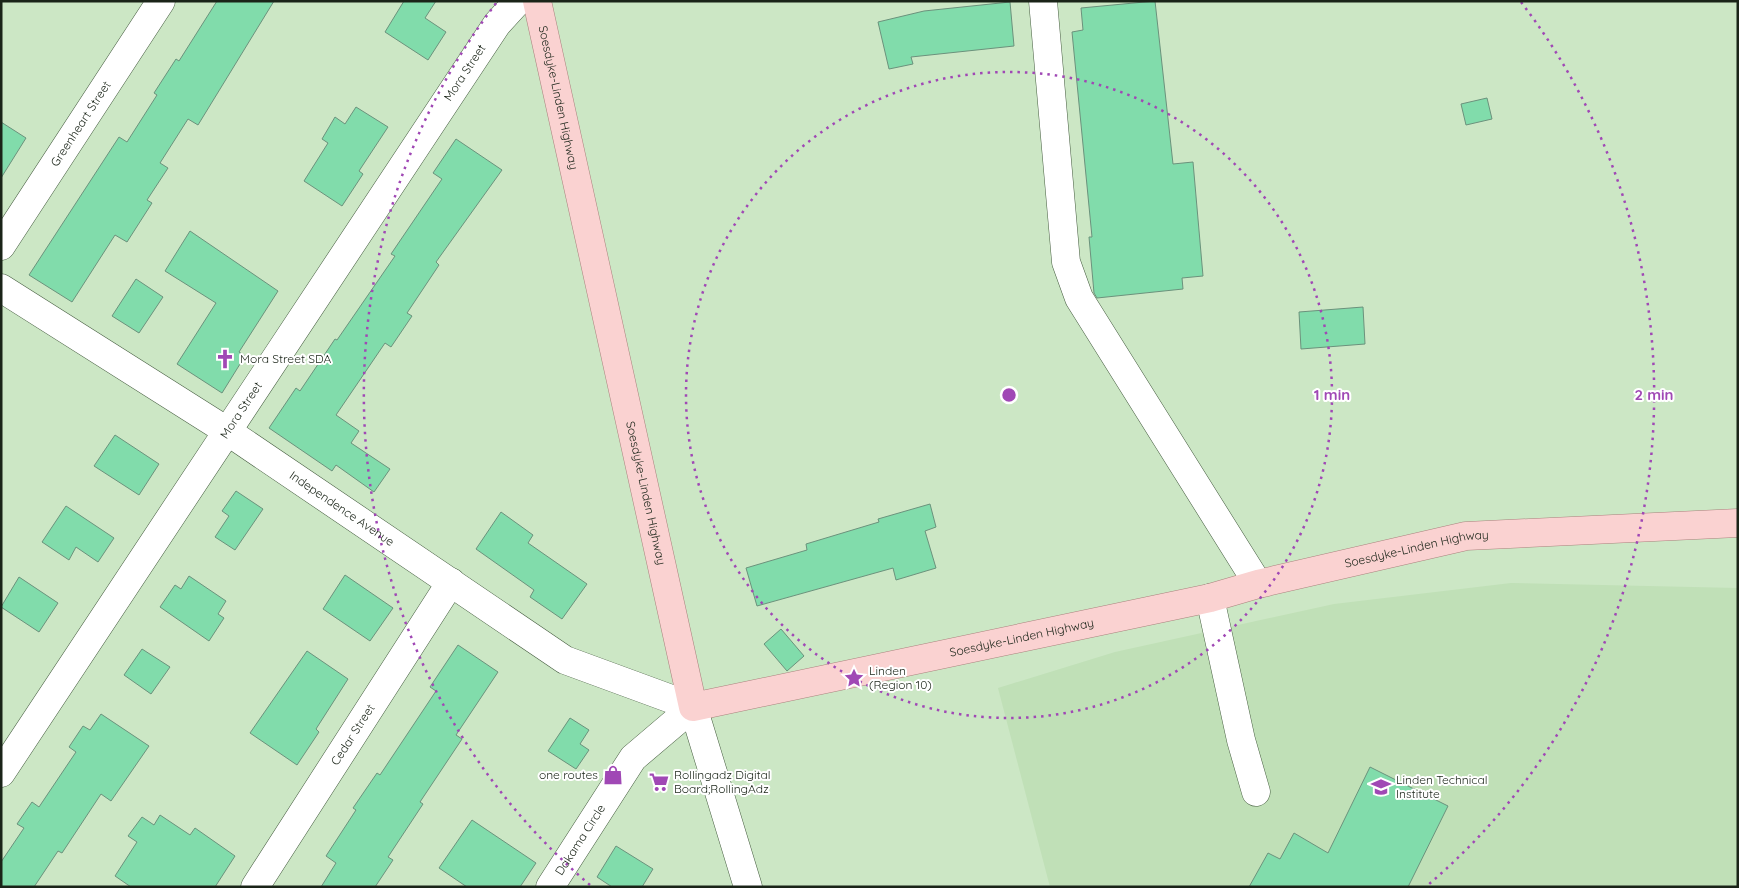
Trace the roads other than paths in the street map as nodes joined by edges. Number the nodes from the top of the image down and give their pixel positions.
1 (161, 1) edge
2 (518, 1) edge
3 (537, 1) edge
4 (1043, 1) edge
5 (1, 246) edge
6 (1, 288) edge
7 (227, 431) junction
8 (1738, 523) edge
9 (451, 582) junction
10 (1258, 584) junction
11 (1210, 598) junction
12 (692, 707) junction
13 (1, 773) edge
14 (1256, 792) dead end
15 (255, 887) edge
16 (550, 887) edge
17 (748, 887) edge

1 - 5 street, Greenheart Street
2 - 7 street, Mora Street
3 - 12 main road, Soesdyke-Linden Highway
4 - 10 street
6 - 7 street, Independence Avenue
7 - 9 street, Independence Avenue
7 - 13 street, Mora Street
8 - 10 main road, Soesdyke-Linden Highway
9 - 12 street, Independence Avenue
9 - 15 street, Cedar Street
10 - 11 main road, Soesdyke-Linden Highway
11 - 12 main road, Soesdyke-Linden Highway
11 - 14 street
12 - 16 street, Dakama Circle
12 - 17 street

